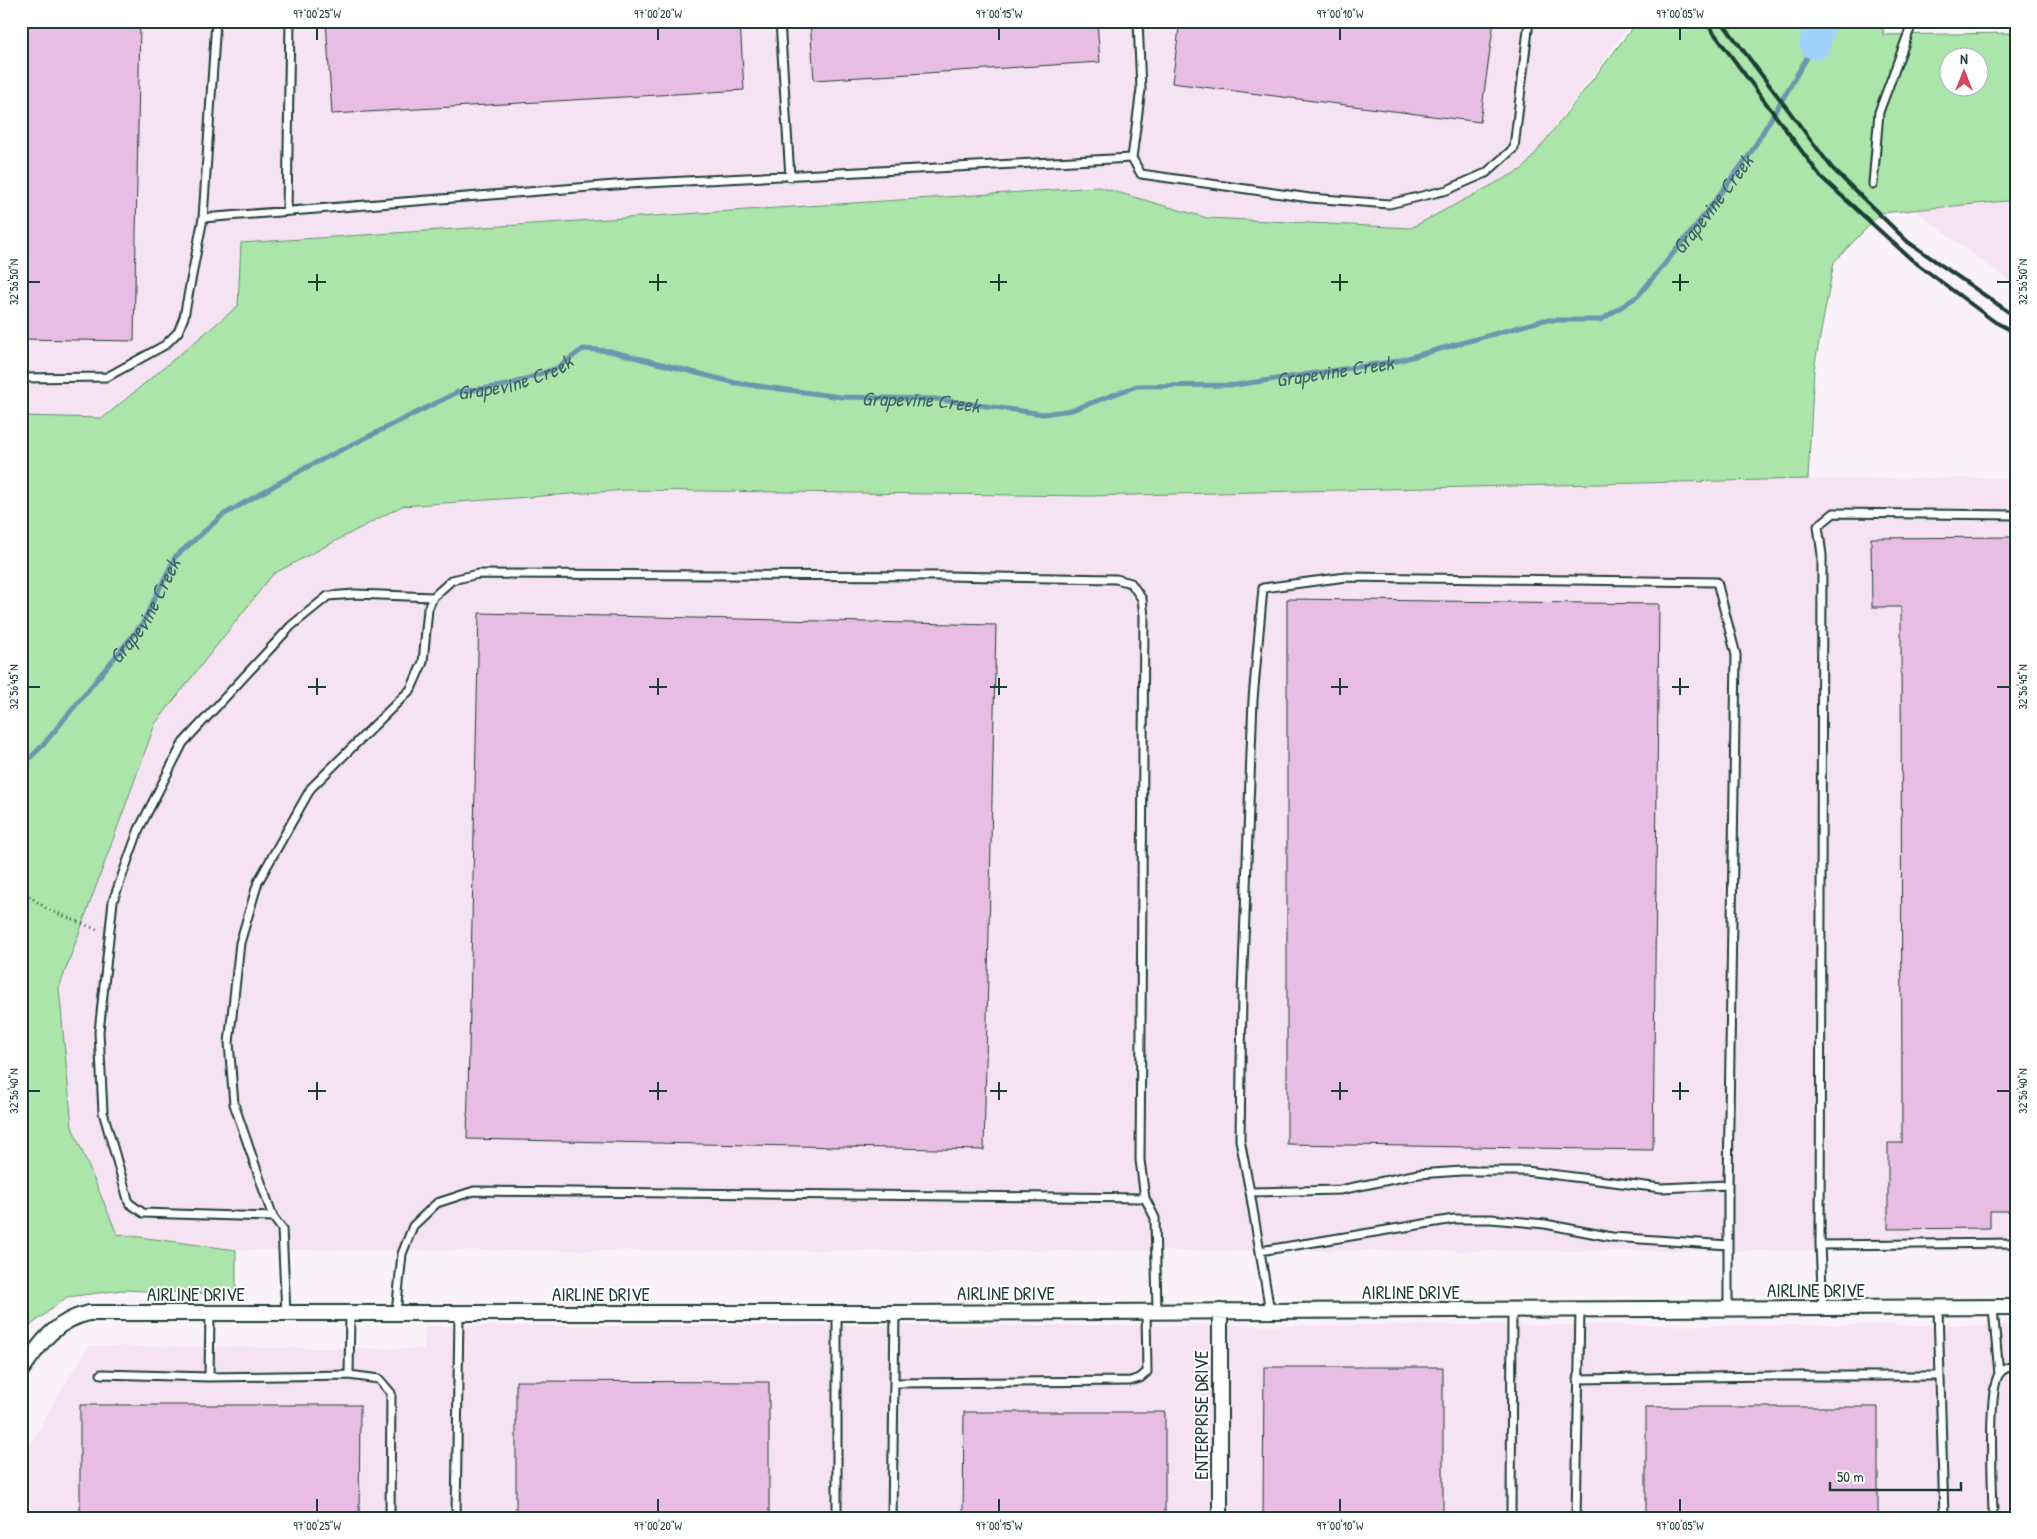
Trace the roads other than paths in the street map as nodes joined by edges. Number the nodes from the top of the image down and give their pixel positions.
1 (216, 21) edge
2 (290, 21) edge
3 (780, 21) edge
4 (1138, 21) edge
5 (1528, 21) edge
6 (1913, 21) edge
7 (1132, 158) junction
8 (790, 177) junction
9 (1873, 184) dead end
10 (287, 211) junction
11 (203, 218) junction
12 (21, 378) edge
13 (2016, 515) edge
14 (433, 597) junction
15 (1728, 1185) junction
16 (1250, 1192) junction
17 (1145, 1198) junction
18 (274, 1217) junction
19 (2016, 1243) edge
20 (1728, 1245) junction
21 (1820, 1245) junction
22 (1260, 1251) junction
23 (1823, 1308) junction
24 (1938, 1308) junction
25 (1993, 1308) junction
26 (2016, 1308) edge
27 (1580, 1309) junction
28 (1728, 1309) junction
29 (1512, 1310) junction
30 (1151, 1311) junction
31 (1220, 1311) junction
32 (1270, 1311) junction
33 (210, 1313) junction
34 (286, 1313) junction
35 (350, 1313) junction
36 (396, 1313) junction
37 (459, 1313) junction
38 (837, 1313) junction
39 (895, 1313) junction
40 (2016, 1366) edge
41 (21, 1371) edge
42 (101, 1374) dead end
43 (1999, 1374) junction
44 (348, 1375) junction
45 (1940, 1376) junction
46 (209, 1378) junction
47 (1578, 1379) junction
48 (894, 1383) junction
49 (390, 1518) edge
50 (456, 1518) edge
51 (837, 1518) edge
52 (892, 1518) edge
53 (1220, 1518) edge
54 (1511, 1518) edge
55 (1576, 1518) edge
56 (1944, 1518) edge
57 (1993, 1518) edge

1 - 11 lane
2 - 10 lane
3 - 8 lane
4 - 7 lane
5 - 7 lane
6 - 9 lane
7 - 8 lane
8 - 10 lane
10 - 11 lane
11 - 12 lane
13 - 21 lane
14 - 17 lane
14 - 18 lane
14 - 18 lane
15 - 16 lane
15 - 16 lane
15 - 20 lane
16 - 22 lane
17 - 30 lane
17 - 36 lane
18 - 34 lane
19 - 21 lane
20 - 22 lane
20 - 28 lane
21 - 23 lane
22 - 32 lane
23 - 24 street, AIRLINE DRIVE
23 - 28 street, AIRLINE DRIVE
24 - 25 street, AIRLINE DRIVE
24 - 45 lane
25 - 26 street, AIRLINE DRIVE
25 - 43 lane
27 - 28 street, AIRLINE DRIVE
27 - 29 street, AIRLINE DRIVE
27 - 47 lane
29 - 32 street, AIRLINE DRIVE
29 - 54 lane
30 - 31 street, AIRLINE DRIVE
30 - 39 street, AIRLINE DRIVE
30 - 48 lane
31 - 32 street, AIRLINE DRIVE
31 - 53 street, ENTERPRISE DRIVE
33 - 34 street, AIRLINE DRIVE
33 - 41 street, AIRLINE DRIVE
33 - 46 lane
34 - 35 street, AIRLINE DRIVE
35 - 36 street, AIRLINE DRIVE
35 - 44 lane
36 - 37 street, AIRLINE DRIVE
37 - 38 street, AIRLINE DRIVE
37 - 50 lane
38 - 39 street, AIRLINE DRIVE
38 - 51 lane
39 - 48 lane
40 - 43 lane
42 - 46 lane
43 - 57 lane
44 - 46 lane
44 - 49 lane
45 - 47 lane
45 - 56 lane
47 - 55 lane
48 - 52 lane

